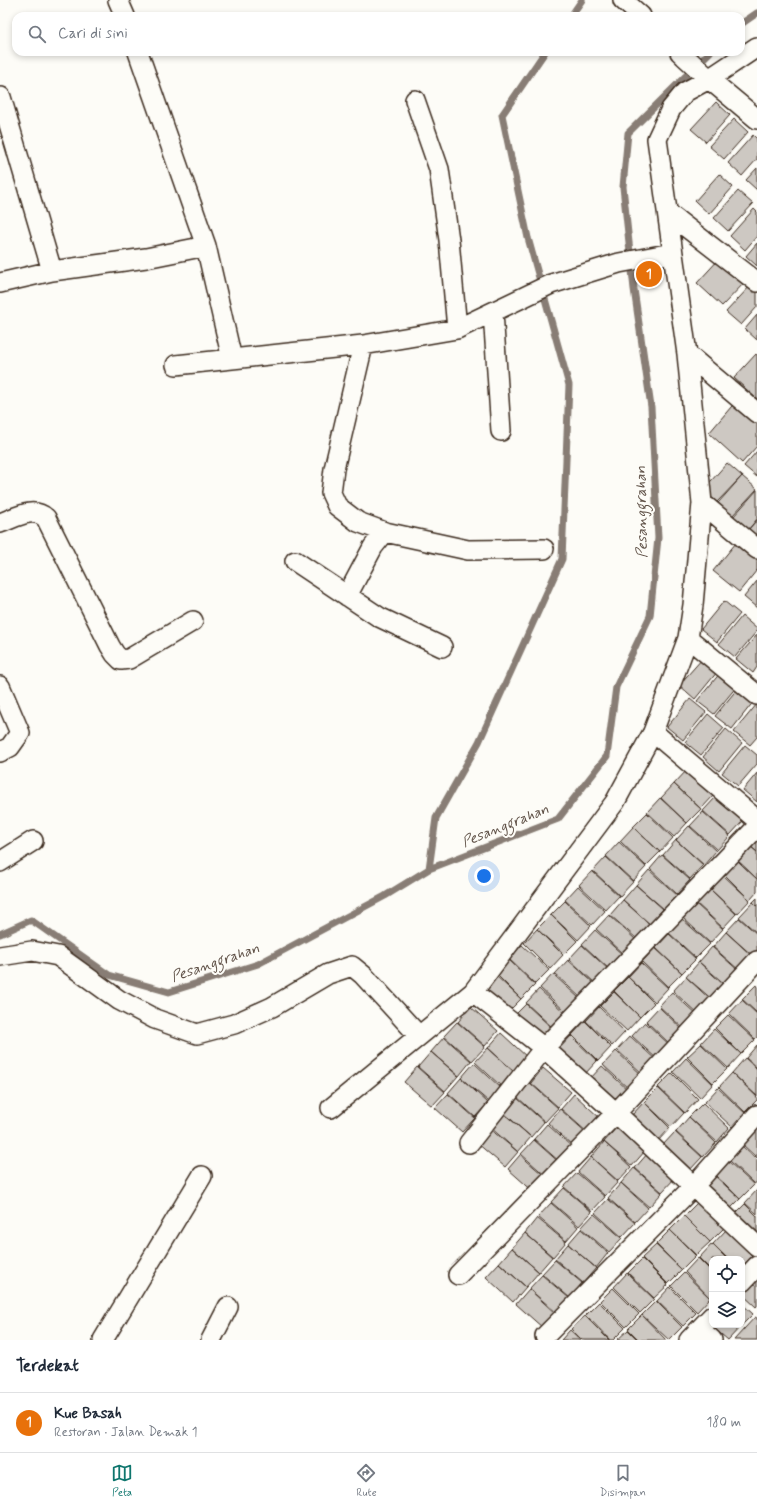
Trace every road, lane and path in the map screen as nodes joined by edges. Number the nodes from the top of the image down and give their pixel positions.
1 (118, 0) edge
2 (623, 0) edge
3 (123, 12) edge
4 (636, 12) edge
5 (757, 47) edge
6 (745, 55) edge
7 (139, 56) edge
8 (684, 56) edge
9 (743, 56) edge
10 (708, 78) junction
11 (1, 97) dead end
12 (414, 100) dead end
13 (757, 119) edge
14 (668, 213) junction
15 (206, 246) junction
16 (672, 253) junction
17 (52, 271) junction
18 (757, 282) edge
19 (0, 283) edge
20 (493, 312) junction
21 (457, 329) junction
22 (363, 345) junction
23 (687, 354) junction
24 (232, 359) junction
25 (176, 365) dead end
26 (757, 413) edge
27 (501, 431) dead end
28 (702, 503) junction
29 (0, 523) edge
30 (385, 532) junction
31 (544, 549) dead end
32 (757, 549) edge
33 (295, 561) dead end
34 (347, 596) junction
35 (193, 621) dead end
36 (688, 638) junction
37 (442, 647) dead end
38 (0, 686) edge
39 (757, 695) edge
40 (653, 732) junction
41 (0, 752) edge
42 (757, 820) edge
43 (757, 828) edge
44 (33, 841) dead end
45 (0, 862) edge
46 (0, 956) edge
47 (757, 961) edge
48 (473, 992) junction
49 (419, 1036) junction
50 (544, 1048) junction
51 (331, 1108) dead end
52 (616, 1113) junction
53 (757, 1115) edge
54 (469, 1143) dead end
55 (202, 1176) dead end
56 (693, 1187) junction
57 (757, 1246) edge
58 (757, 1266) edge
59 (458, 1275) dead end
60 (745, 1279) edge
61 (228, 1307) dead end
62 (545, 1336) dead end
63 (103, 1340) edge
64 (211, 1340) edge

1 - 3 street
2 - 4 street
5 - 6 street
7 - 15 street
8 - 10 street
9 - 10 street
10 - 13 street
10 - 14 street
11 - 17 street
12 - 21 street
14 - 16 street
14 - 18 street
15 - 17 street
15 - 24 street
16 - 20 street
16 - 23 street
17 - 19 street
20 - 21 street
20 - 27 street
21 - 22 street
22 - 24 street
22 - 30 street
23 - 26 street
23 - 28 street
24 - 25 street
28 - 32 street
28 - 36 street
29 - 35 street
30 - 31 street
30 - 34 street
33 - 34 street
34 - 37 street
36 - 39 street
36 - 40 street
38 - 41 street
40 - 42 street
40 - 48 street
43 - 50 street
44 - 45 street
46 - 49 street
47 - 52 street
48 - 49 street
48 - 50 street
49 - 51 street
50 - 52 street
50 - 54 street
52 - 56 street
52 - 59 street
53 - 56 street
55 - 63 street
56 - 57 street
56 - 62 street
58 - 60 street
61 - 64 street

